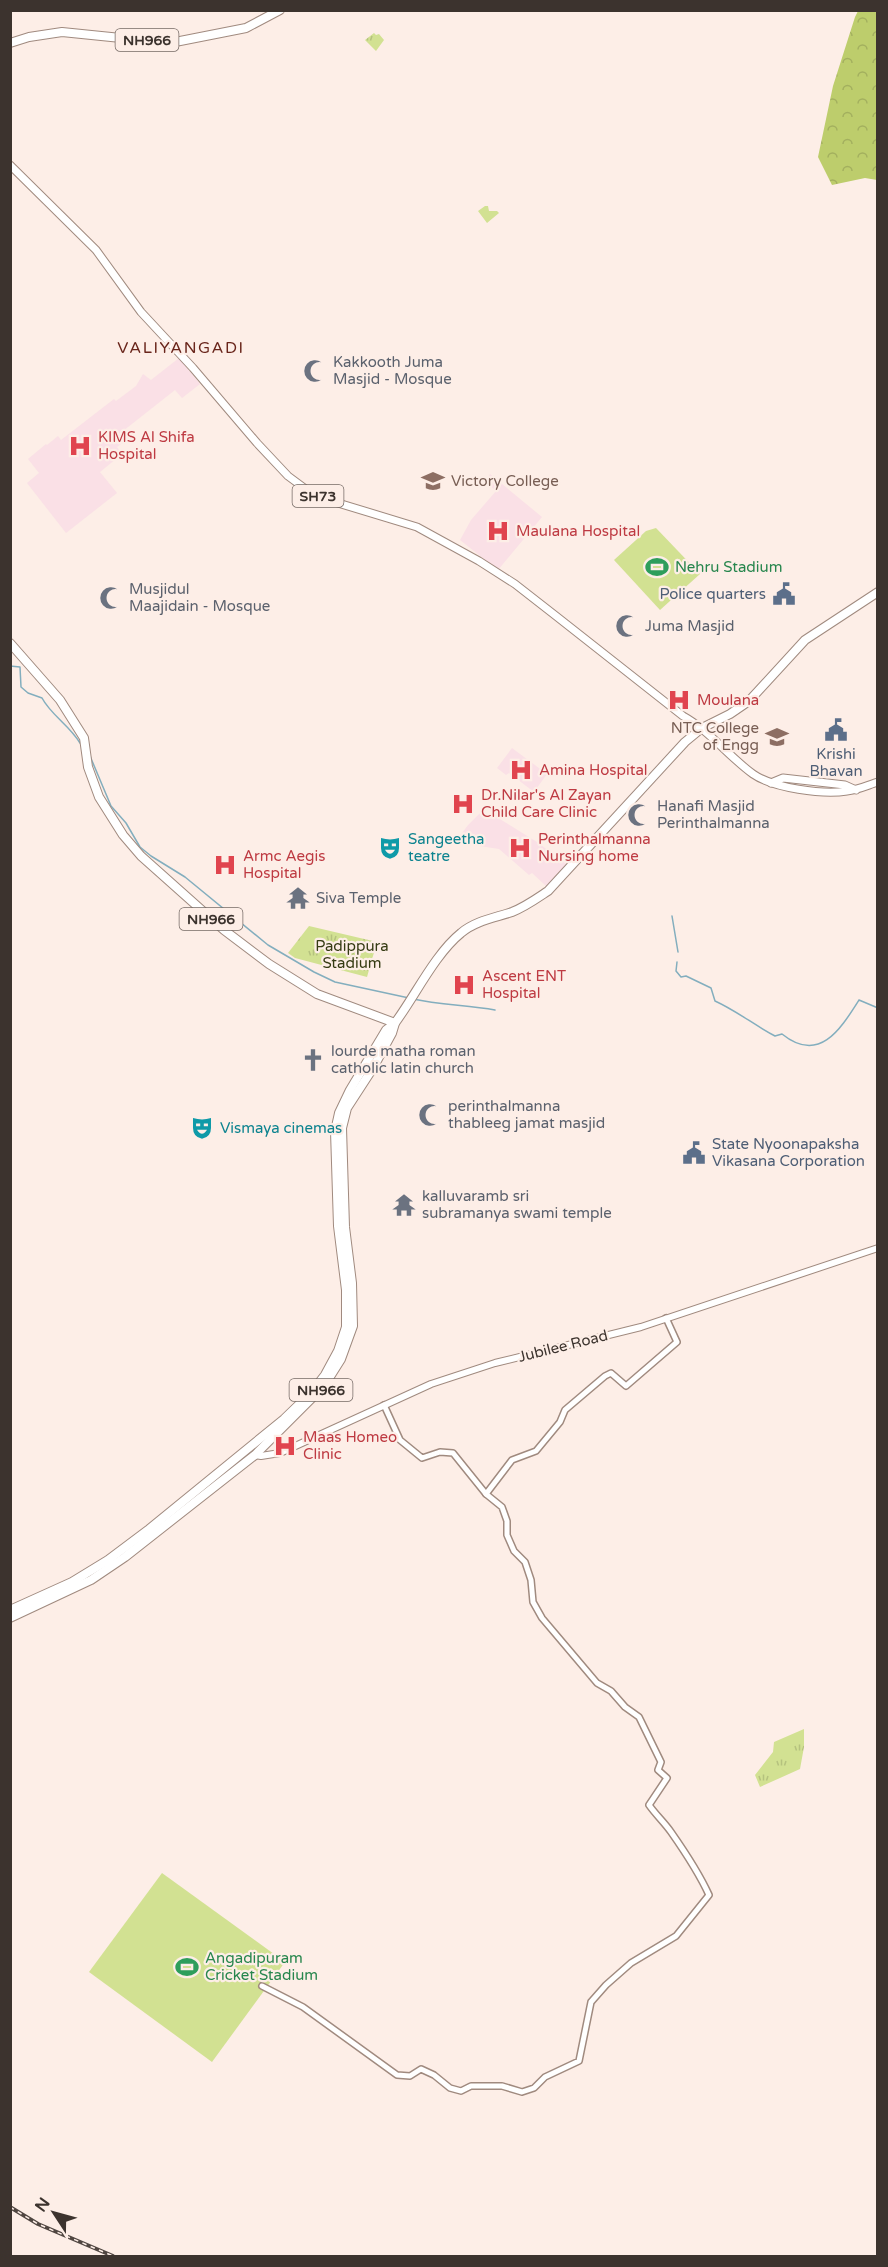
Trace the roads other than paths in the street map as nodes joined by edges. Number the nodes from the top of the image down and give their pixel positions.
1 (280, 10) edge
2 (10, 43) edge
3 (10, 165) edge
4 (878, 591) edge
5 (10, 643) edge
6 (702, 728) junction
7 (878, 782) edge
8 (395, 1023) junction
9 (346, 1106) junction
10 (878, 1248) edge
11 (666, 1318) junction
12 (384, 1405) junction
13 (249, 1446) junction
14 (255, 1455) junction
15 (486, 1494) junction
16 (10, 1610) edge
17 (10, 1618) edge
18 (262, 1986) dead end

1 - 2 highway, NH966
3 - 6 main road, SH73
4 - 6 highway
5 - 8 highway, NH966
6 - 7 main road
6 - 8 highway
8 - 9 highway, NH966
9 - 13 highway, NH966
9 - 14 highway, NH966
10 - 11 main road, Jubilee Road
11 - 12 main road, Jubilee Road
11 - 15 street
12 - 14 main road, Jubilee Road
12 - 15 street
13 - 14 highway
13 - 16 highway, NH966
14 - 17 highway, NH966
15 - 18 street

